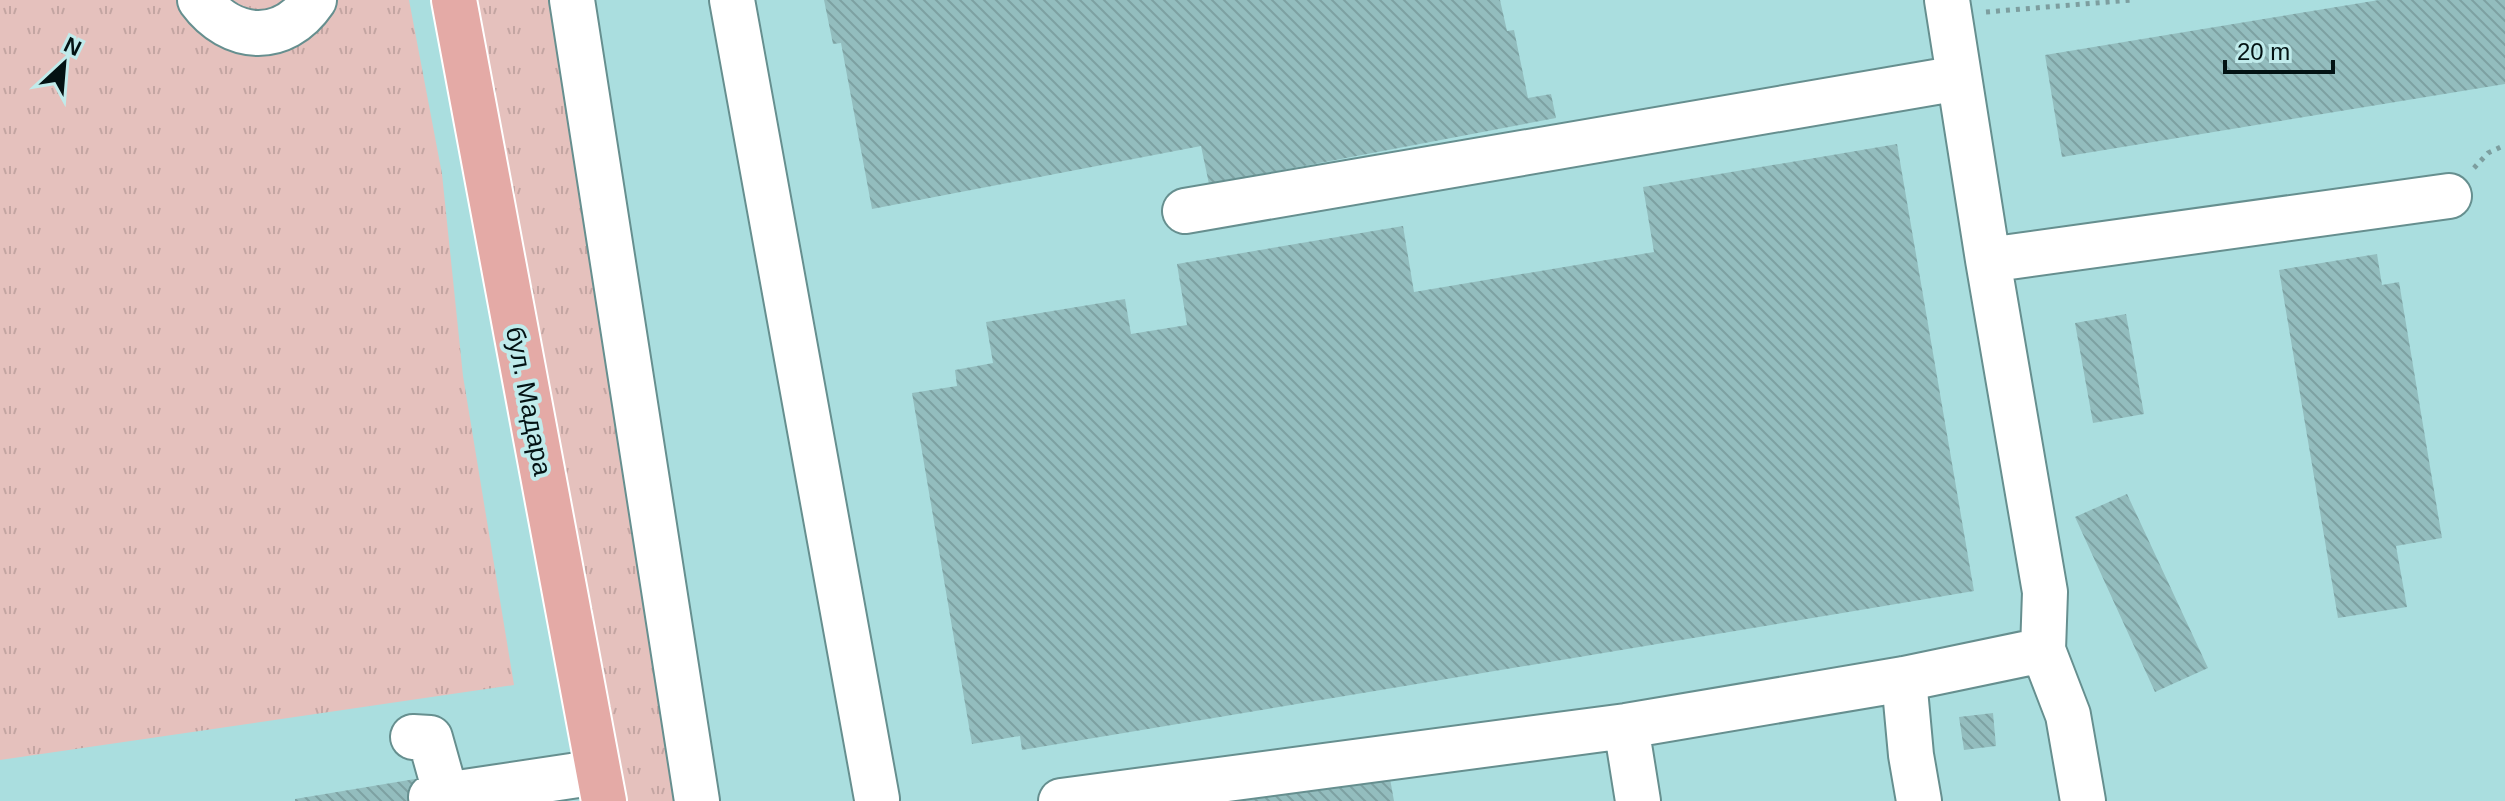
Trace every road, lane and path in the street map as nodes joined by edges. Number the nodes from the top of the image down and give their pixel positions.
1 (200, 0) edge
2 (314, 0) edge
3 (454, 0) edge
4 (572, 0) edge
5 (732, 0) edge
6 (2132, 0) edge
7 (1948, 8) edge
8 (1959, 78) junction
9 (2449, 196) dead end
10 (1185, 211) dead end
11 (1988, 260) junction
12 (2043, 650) junction
13 (1904, 679) junction
14 (1626, 726) junction
15 (413, 737) dead end
16 (601, 787) edge
17 (875, 800) edge
18 (697, 801) edge
19 (1061, 801) edge
20 (1638, 801) edge
21 (1919, 801) edge
22 (2083, 801) edge

1 - 2 lane
3 - 16 main road, бул. Мадара
4 - 18 lane
5 - 17 lane
6 - 7 path
7 - 8 lane
8 - 10 lane
8 - 11 lane
9 - 11 lane
11 - 12 lane
12 - 13 lane
12 - 22 lane
13 - 14 lane
13 - 21 lane
14 - 19 lane
14 - 20 lane
15 - 16 lane

